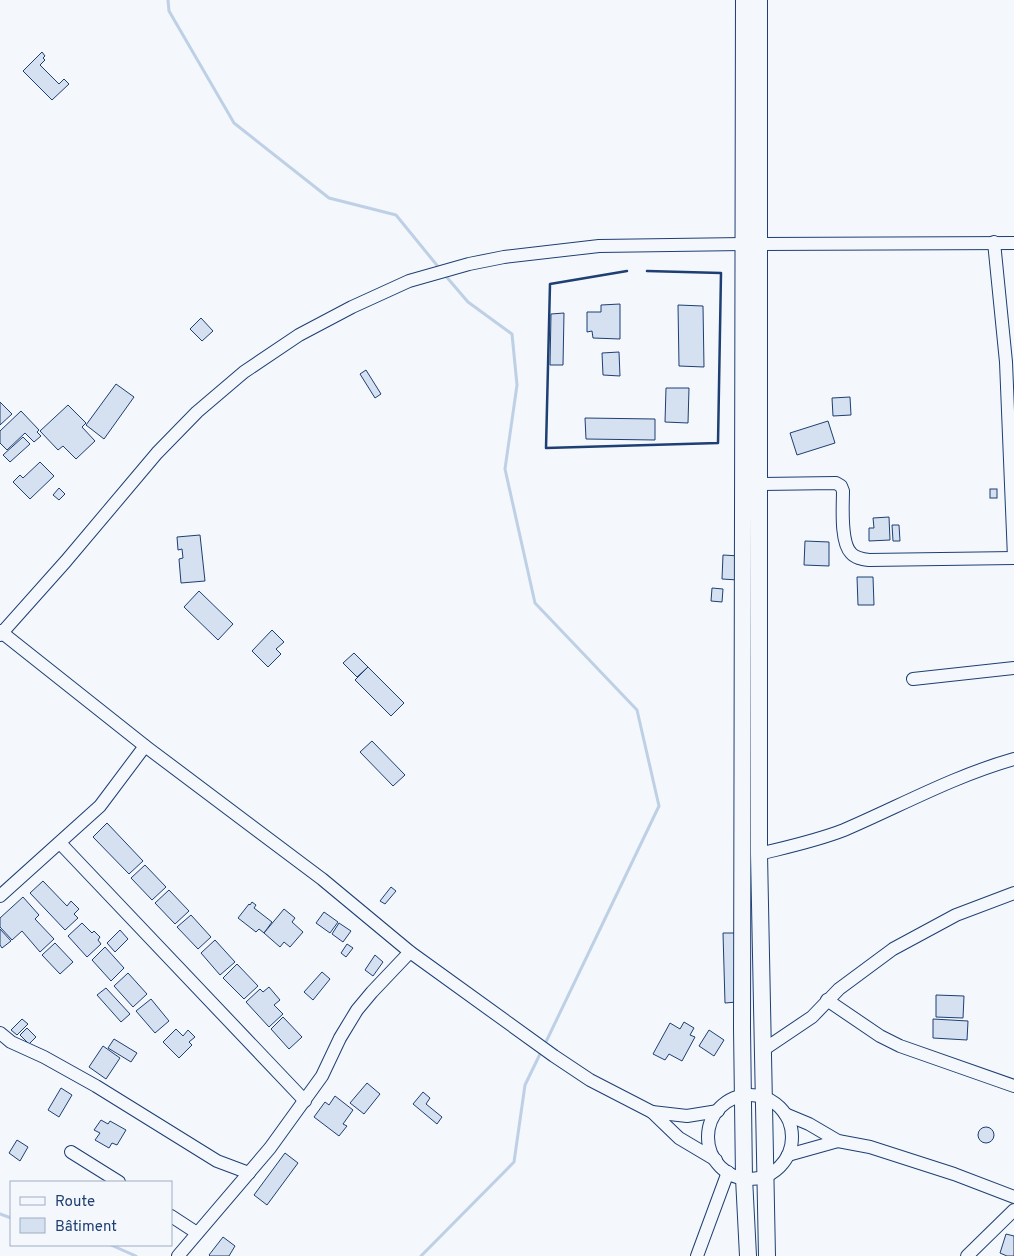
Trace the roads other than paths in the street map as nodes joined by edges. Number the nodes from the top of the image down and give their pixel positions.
1 (744, 0) edge
2 (759, 0) edge
3 (994, 242) junction
4 (1014, 243) edge
5 (751, 244) junction
6 (758, 484) junction
7 (1014, 558) edge
8 (1, 633) edge
9 (1014, 668) edge
10 (913, 679) dead end
11 (144, 746) junction
12 (1014, 759) edge
13 (60, 842) junction
14 (759, 854) junction
15 (1014, 893) edge
16 (0, 896) edge
17 (410, 952) junction
18 (828, 1000) junction
19 (0, 1033) edge
20 (763, 1050) junction
21 (1014, 1086) edge
22 (743, 1096) junction
23 (763, 1098) junction
24 (305, 1100) junction
25 (718, 1111) junction
26 (652, 1112) junction
27 (785, 1114) junction
28 (838, 1141) junction
29 (71, 1152) dead end
30 (788, 1156) junction
31 (716, 1160) junction
32 (728, 1172) junction
33 (250, 1173) junction
34 (764, 1176) junction
35 (744, 1178) junction
36 (117, 1181) edge
37 (1014, 1197) edge
38 (1014, 1210) edge
39 (172, 1217) edge
40 (197, 1232) junction
41 (178, 1256) edge
42 (697, 1256) edge
43 (748, 1256) edge
44 (767, 1256) edge
45 (967, 1256) edge

1 - 5 main road
2 - 5 main road
3 - 4 street
3 - 5 street
3 - 7 street
5 - 6 main road
5 - 8 street
5 - 22 main road
6 - 7 street
6 - 14 main road
8 - 11 street
9 - 10 street
11 - 13 street
11 - 17 street
12 - 14 street
13 - 16 street
13 - 24 street
14 - 20 main road
15 - 18 street
17 - 24 street
17 - 26 street
18 - 20 street
18 - 21 street
19 - 33 street
20 - 23 main road
22 - 23 street
22 - 25 street
22 - 35 main road
23 - 27 street
23 - 34 main road
24 - 33 street
25 - 26 street
25 - 31 street
26 - 31 street
27 - 28 street
27 - 30 street
28 - 30 street
28 - 37 street
29 - 36 street
30 - 34 street
31 - 32 street
32 - 35 street
32 - 42 street
33 - 40 street
34 - 35 street
34 - 44 main road
35 - 43 main road
38 - 45 street
39 - 40 street
40 - 41 street

